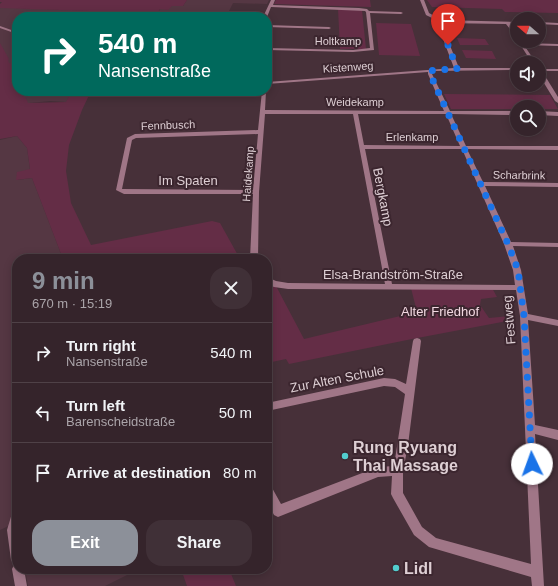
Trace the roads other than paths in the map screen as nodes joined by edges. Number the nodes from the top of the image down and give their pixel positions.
1 (273, 0) edge
2 (422, 0) edge
3 (270, 6) junction
4 (267, 12) edge
5 (368, 12) junction
6 (401, 13) dead end
7 (441, 21) junction
8 (507, 23) joint
9 (546, 23) edge
10 (558, 24) edge
11 (272, 26) edge
12 (0, 27) edge
13 (510, 27) edge
14 (329, 28) dead end
15 (12, 31) edge
16 (546, 44) edge
17 (558, 45) edge
18 (272, 49) edge
19 (457, 69) junction
20 (510, 69) edge
21 (546, 70) edge
22 (558, 70) edge
23 (431, 71) junction
24 (546, 81) edge
25 (272, 83) edge
26 (264, 96) edge
27 (558, 101) edge
28 (262, 112) junction
29 (355, 112) junction
30 (448, 113) junction
31 (510, 113) edge
32 (546, 113) edge
33 (558, 114) edge
34 (260, 132) junction
35 (362, 147) junction
36 (463, 147) junction
37 (558, 148) edge
38 (480, 184) junction
39 (558, 186) edge
40 (119, 190) joint
41 (256, 192) junction
42 (508, 244) junction
43 (558, 245) edge
44 (254, 254) edge
45 (272, 283) edge
46 (389, 286) junction
47 (520, 288) junction
48 (524, 316) junction
49 (558, 323) edge
50 (417, 341) dead end
51 (410, 393) junction
52 (272, 406) edge
53 (530, 428) junction
54 (558, 435) edge
55 (398, 471) junction
56 (272, 500) edge
57 (537, 572) junction
58 (19, 574) edge
59 (21, 586) edge
60 (538, 586) edge

1 - 3 street
2 - 7 street
3 - 4 street
3 - 5 street
5 - 6 street
5 - 18 street, Holtkamp
7 - 8 street
7 - 19 street
8 - 13 street
9 - 10 street
11 - 14 street
12 - 15 street
16 - 17 street
19 - 20 street, Kistenweg
19 - 23 street, Kistenweg
21 - 22 street
23 - 25 street, Kistenweg
23 - 30 street, Festweg
24 - 27 street
26 - 28 street, Haidekamp
28 - 29 street, Weidekamp
28 - 34 street, Haidekamp
29 - 30 street, Weidekamp
29 - 35 street, Bergkamp
30 - 31 street, Weidekamp
30 - 36 street, Festweg
32 - 33 street
34 - 40 street, Fennbusch
34 - 41 street, Haidekamp
35 - 36 street, Erlenkamp
35 - 46 street, Bergkamp
36 - 37 street, Erlenkamp
36 - 38 street, Festweg
38 - 39 street, Scharbrink
38 - 42 street, Festweg
40 - 41 street, Im Spaten
41 - 44 street, Haidekamp
42 - 43 street
42 - 47 street, Festweg
45 - 46 street, Elsa-Brandström-Straße
46 - 47 street, Elsa-Brandström-Straße
47 - 48 street, Festweg
48 - 49 street
48 - 53 street, Festweg
50 - 51 street
51 - 52 street, Zur Alten Schule
51 - 55 street
53 - 54 street
53 - 57 street, Festweg
55 - 56 street
55 - 57 street
57 - 60 street, Festweg
58 - 59 street

